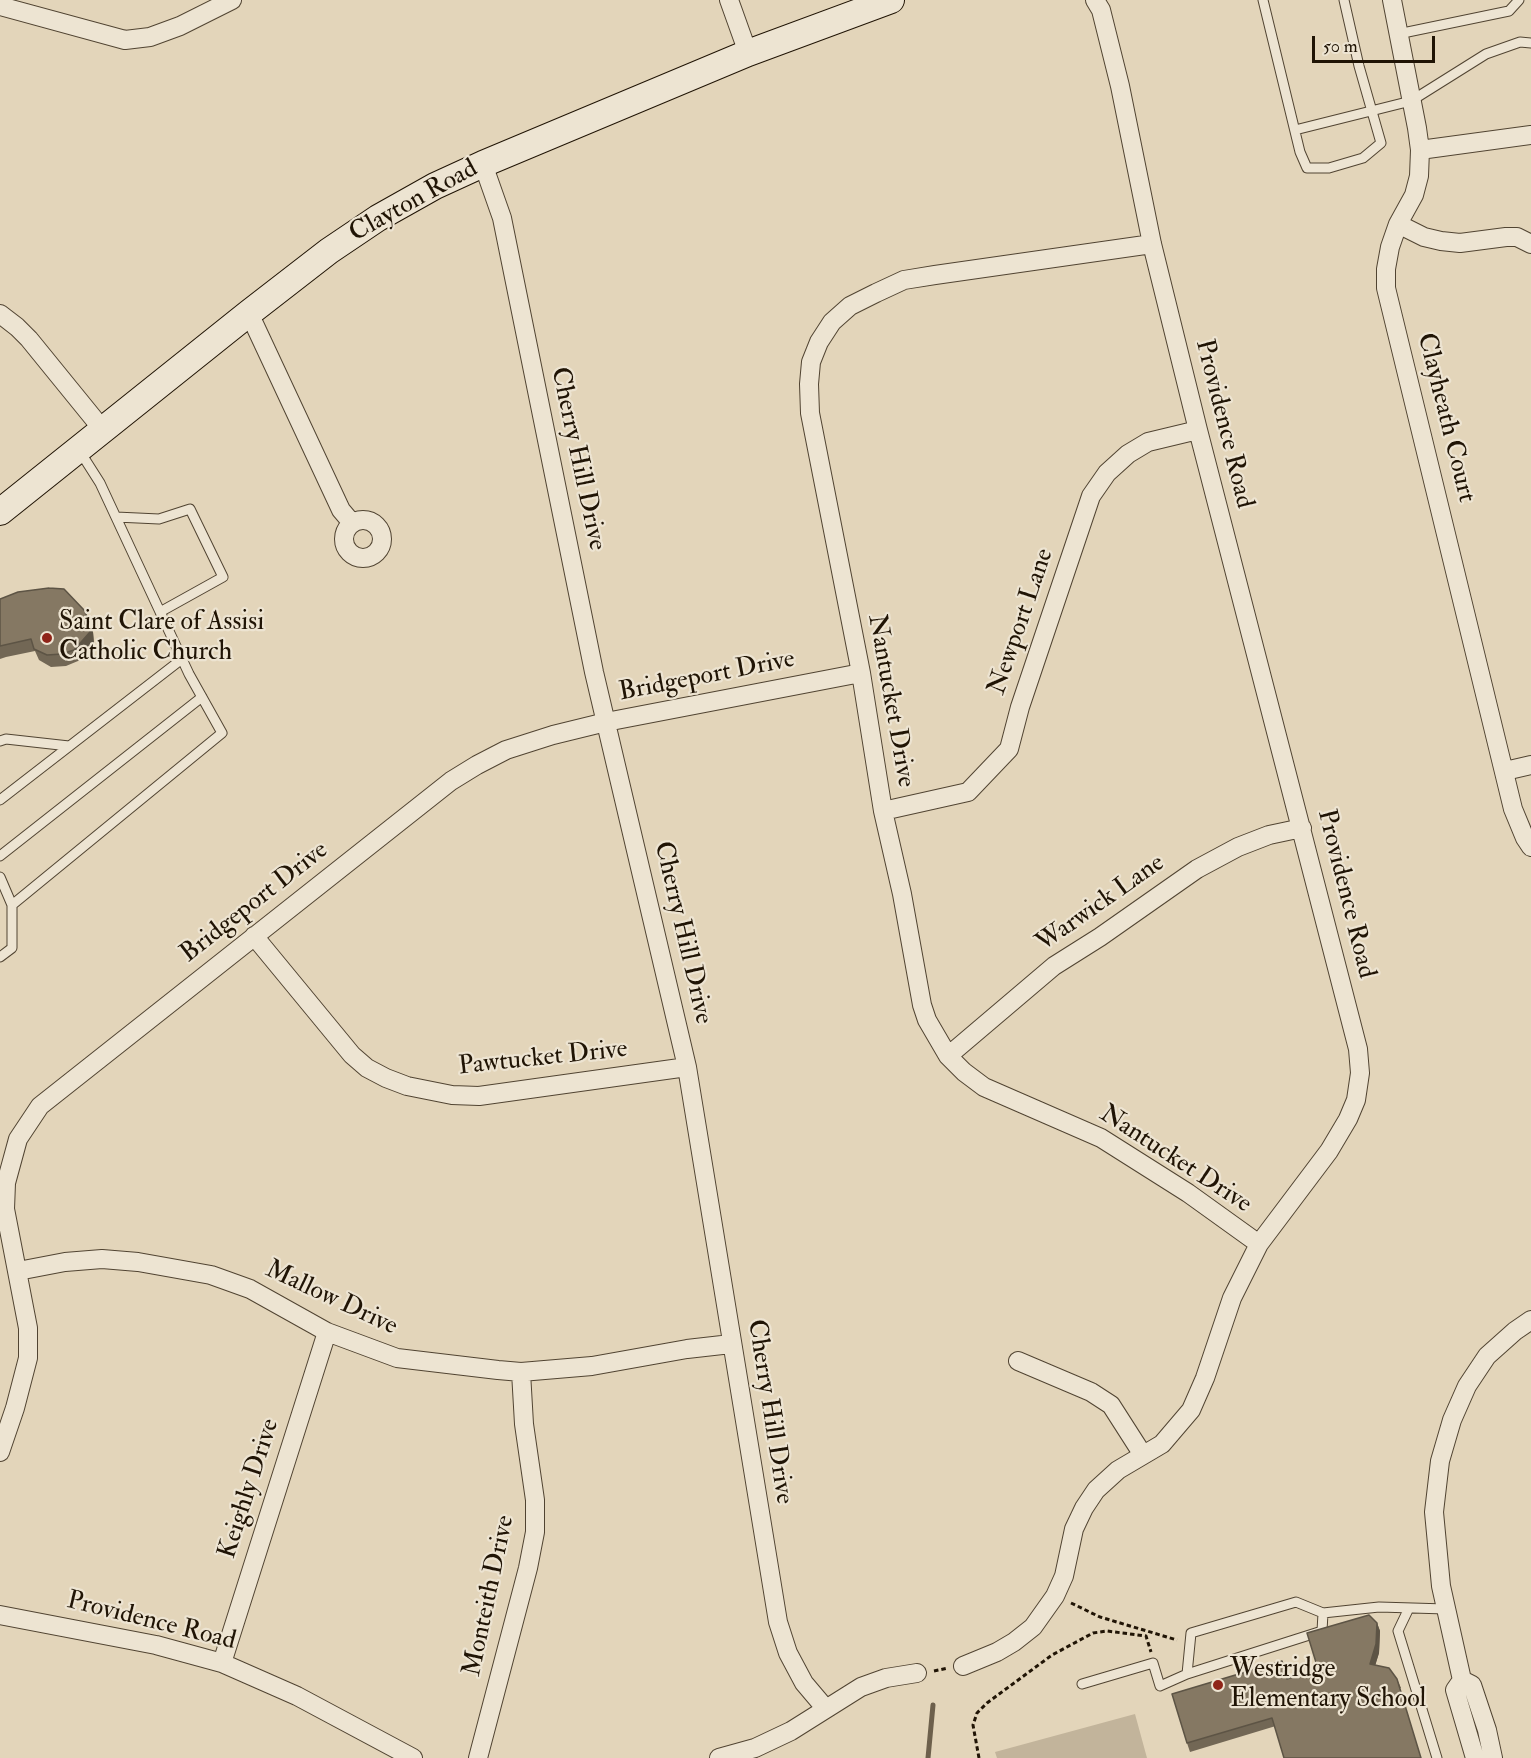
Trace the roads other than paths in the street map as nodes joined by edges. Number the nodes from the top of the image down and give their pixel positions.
1 (232, 0) edge
2 (729, 0) edge
3 (891, 0) edge
4 (1263, 0) edge
5 (1344, 0) edge
6 (1392, 0) edge
7 (1519, 0) edge
8 (1100, 3) edge
9 (5, 5) edge
10 (1398, 34) junction
11 (1531, 43) edge
12 (748, 53) junction
13 (1411, 101) junction
14 (1371, 112) junction
15 (1295, 130) junction
16 (1531, 135) edge
17 (1420, 150) junction
18 (483, 164) junction
19 (1398, 224) junction
20 (1152, 244) junction
21 (1531, 244) edge
22 (249, 313) junction
23 (0, 314) edge
24 (103, 430) junction
25 (1198, 430) junction
26 (78, 449) junction
27 (0, 512) edge
28 (116, 517) junction
29 (352, 523) dead end
30 (160, 612) junction
31 (182, 659) junction
32 (861, 674) junction
33 (201, 697) junction
34 (606, 722) junction
35 (0, 741) edge
36 (69, 746) junction
37 (1531, 765) edge
38 (1505, 771) junction
39 (0, 800) edge
40 (883, 811) junction
41 (1302, 828) junction
42 (1531, 846) edge
43 (0, 856) edge
44 (0, 877) edge
45 (12, 904) junction
46 (254, 936) junction
47 (0, 957) edge
48 (948, 1056) junction
49 (687, 1067) junction
50 (1259, 1244) junction
51 (18, 1271) junction
52 (1531, 1320) edge
53 (327, 1332) junction
54 (731, 1344) junction
55 (1018, 1361) dead end
56 (521, 1372) junction
57 (0, 1452) edge
58 (1143, 1455) junction
59 (1409, 1608) junction
60 (1446, 1609) junction
61 (1323, 1613) junction
62 (0, 1615) edge
63 (222, 1663) junction
64 (963, 1666) dead end
65 (918, 1673) dead end
66 (1186, 1674) junction
67 (1462, 1680) junction
68 (1082, 1684) dead end
69 (826, 1708) junction
70 (413, 1758) edge
71 (478, 1758) edge
72 (719, 1758) edge
73 (1437, 1758) edge
74 (1475, 1758) edge
75 (1493, 1758) edge

1 - 9 street
2 - 12 street
3 - 12 main road, Clayton Road
4 - 15 lane
5 - 14 lane
6 - 10 street, Clayheath Court
7 - 10 lane
8 - 20 street, Providence Road
10 - 13 street, Clayheath Court
11 - 13 lane
12 - 18 main road, Clayton Road
13 - 14 lane
13 - 17 street, Clayheath Court
14 - 15 lane
14 - 15 lane
16 - 17 street
17 - 19 street, Clayheath Court
18 - 22 main road, Clayton Road
18 - 34 street, Cherry Hill Drive
19 - 21 street
19 - 38 street, Clayheath Court
20 - 25 street, Providence Road
20 - 32 street, Nantucket Drive
22 - 24 main road, Clayton Road
22 - 29 street
23 - 24 street
24 - 26 main road, Clayton Road
25 - 40 street, Newport Lane
25 - 41 street, Providence Road
26 - 27 main road, Clayton Road
26 - 28 lane
28 - 30 lane
28 - 30 lane
30 - 31 lane
31 - 33 lane
31 - 36 lane
32 - 34 street, Bridgeport Drive
32 - 40 street, Nantucket Drive
33 - 43 lane
33 - 45 lane
34 - 46 street, Bridgeport Drive
34 - 49 street, Cherry Hill Drive
35 - 36 lane
36 - 39 lane
37 - 38 street
38 - 42 street, Clayheath Court
40 - 48 street, Nantucket Drive
41 - 48 street, Warwick Lane
41 - 50 street, Providence Road
44 - 45 lane
45 - 47 lane
46 - 49 street, Pawtucket Drive
46 - 51 street, Bridgeport Drive
48 - 50 street, Nantucket Drive
49 - 54 street, Cherry Hill Drive
50 - 58 street, Providence Road
51 - 53 street, Mallow Drive
51 - 57 street, Bridgeport Drive
52 - 60 street
53 - 56 street, Mallow Drive
53 - 63 street, Keighly Drive
54 - 56 street, Mallow Drive
54 - 69 street, Cherry Hill Drive
55 - 58 street
56 - 71 street, Monteith Drive
58 - 64 street, Providence Road
59 - 60 lane
59 - 61 lane
59 - 73 lane
60 - 67 street
61 - 66 lane
61 - 66 lane
62 - 63 street, Providence Road
63 - 70 street, Providence Road
65 - 69 street
66 - 68 lane
67 - 74 street
67 - 75 street
69 - 72 street

